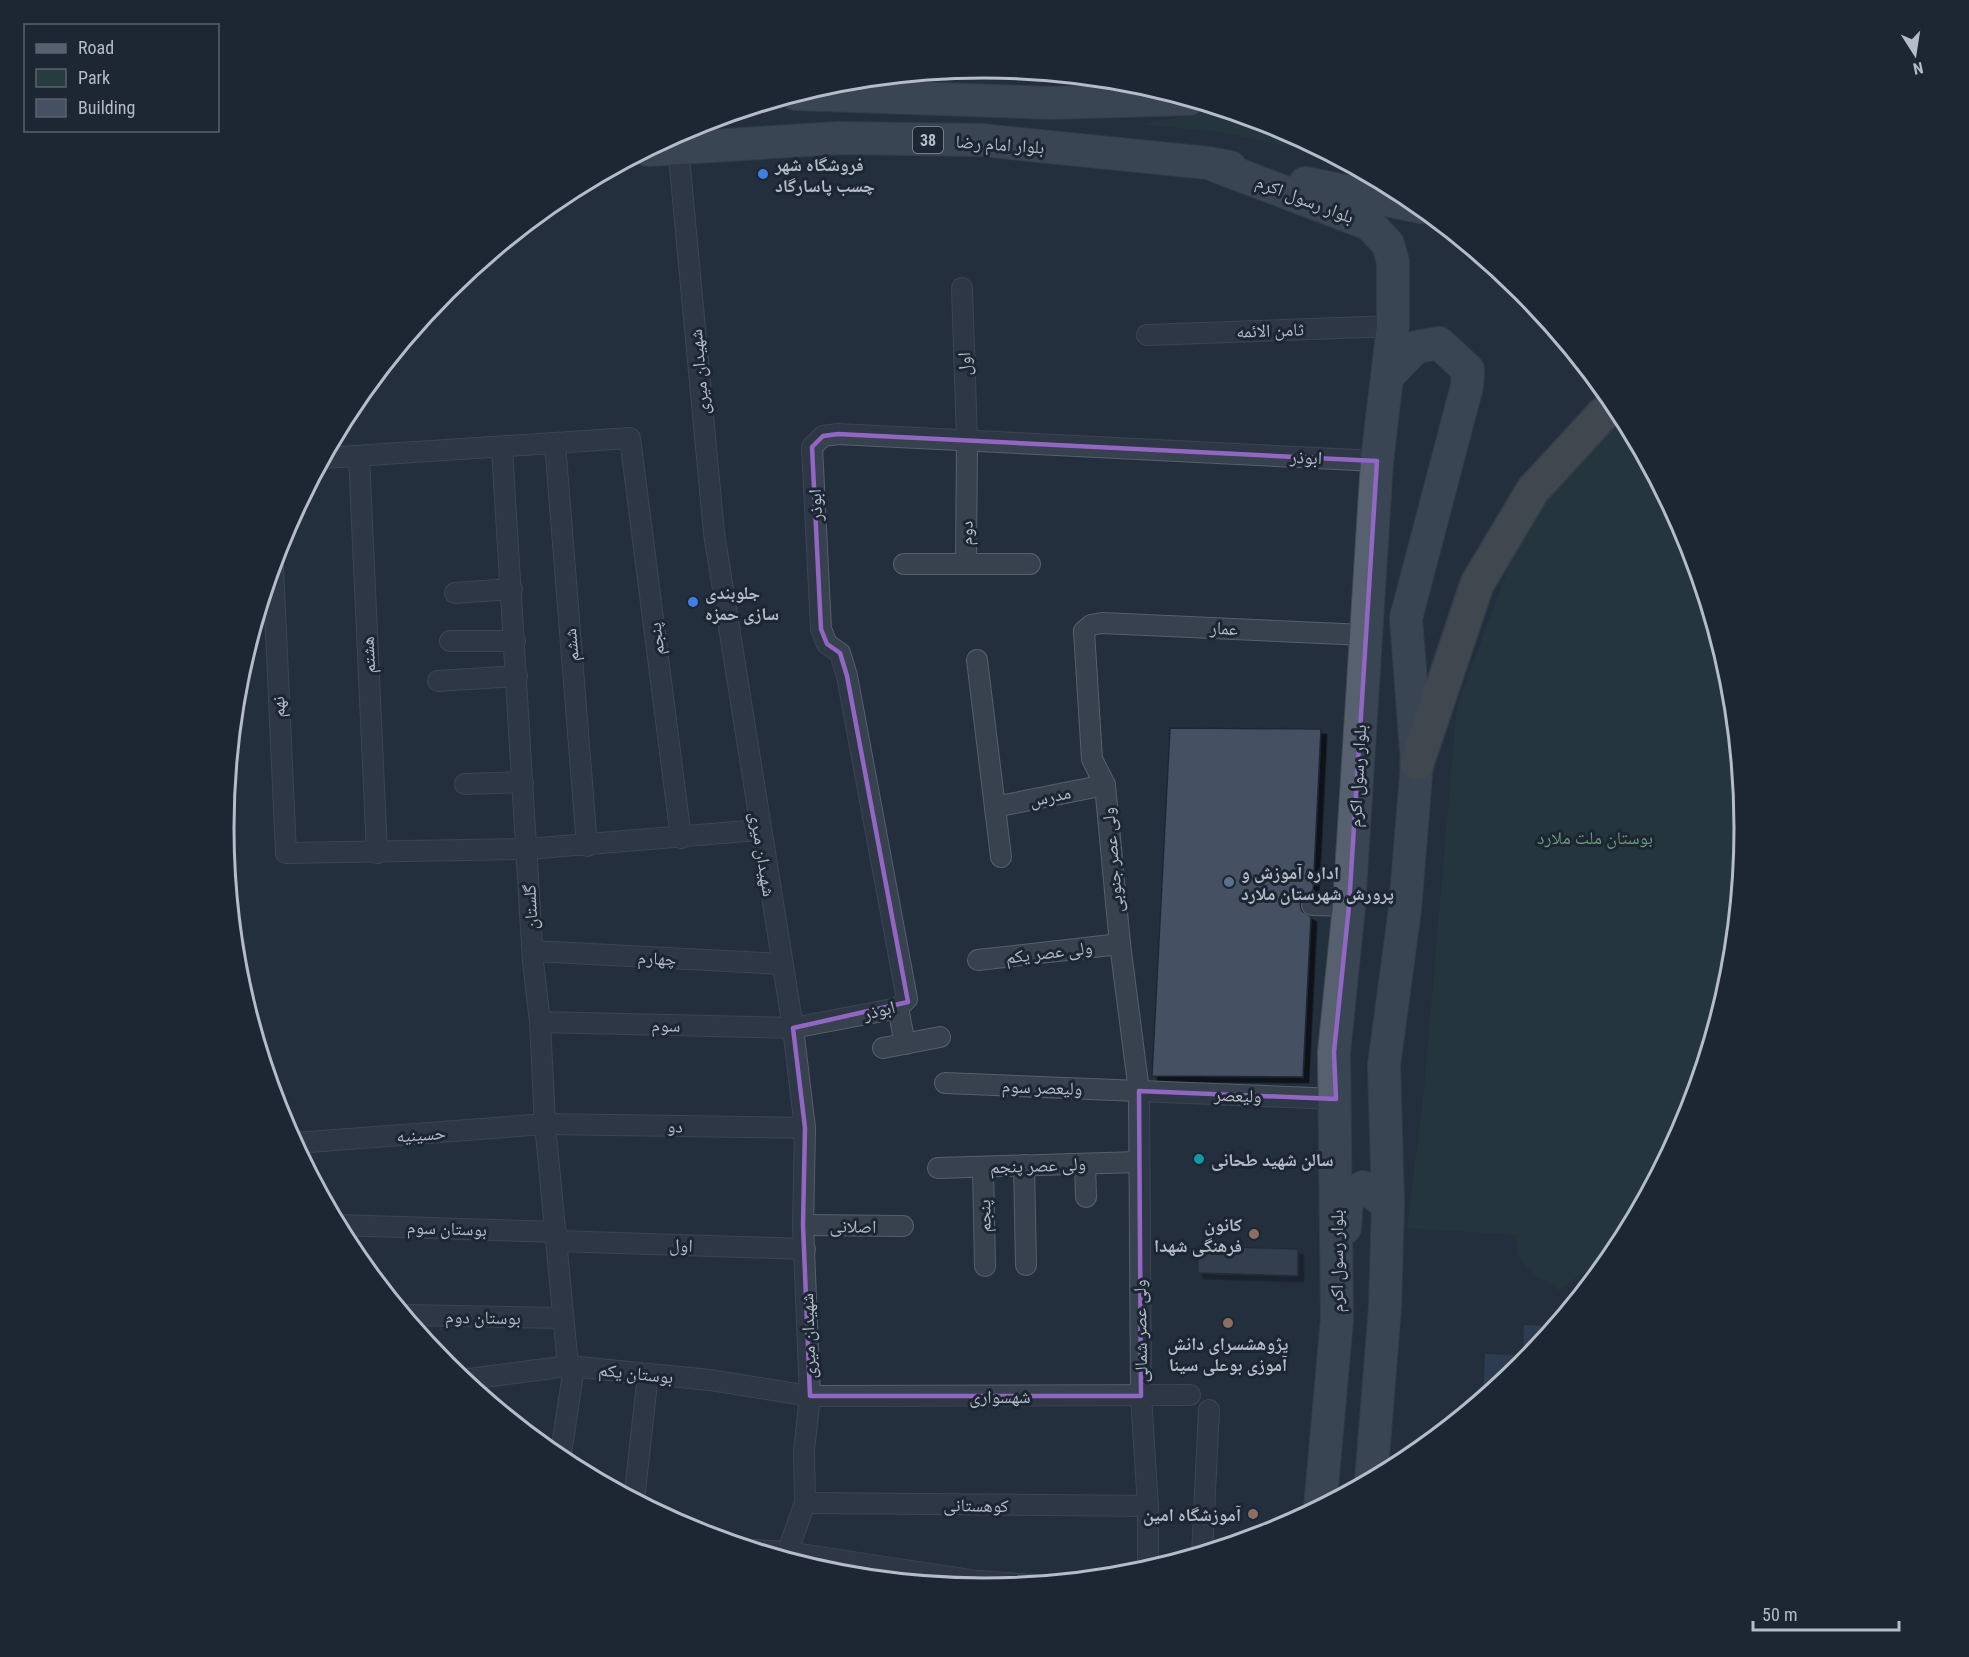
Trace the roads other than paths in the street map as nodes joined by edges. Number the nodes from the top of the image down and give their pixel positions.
1 (826, 95) edge
2 (1162, 100) edge
3 (669, 148) edge
4 (663, 150) edge
5 (1208, 163) junction
6 (1398, 202) edge
7 (962, 288) dead end
8 (1393, 326) junction
9 (1147, 335) dead end
10 (1389, 375) junction
11 (1608, 410) edge
12 (967, 440) junction
13 (555, 443) junction
14 (502, 448) junction
15 (359, 456) junction
16 (333, 458) edge
17 (1377, 461) junction
18 (904, 564) dead end
19 (966, 564) junction
20 (1030, 564) dead end
21 (274, 588) edge
22 (512, 589) junction
23 (455, 593) dead end
24 (1084, 631) joint
25 (1365, 635) junction
26 (515, 640) junction
27 (450, 641) dead end
28 (977, 660) dead end
29 (517, 675) junction
30 (438, 681) dead end
31 (1417, 763) junction
32 (523, 782) junction
33 (465, 784) dead end
34 (1106, 784) junction
35 (995, 807) junction
36 (759, 830) junction
37 (681, 838) junction
38 (587, 846) junction
39 (527, 849) junction
40 (377, 853) junction
41 (1001, 857) dead end
42 (1312, 904) dead end
43 (1349, 906) junction
44 (1120, 944) junction
45 (533, 951) junction
46 (978, 960) dead end
47 (781, 964) junction
48 (898, 1008) junction
49 (540, 1022) junction
50 (793, 1028) junction
51 (940, 1037) dead end
52 (905, 1044) junction
53 (883, 1048) dead end
54 (1334, 1052) junction
55 (1384, 1065) junction
56 (945, 1083) dead end
57 (1139, 1090) junction
58 (1336, 1099) junction
59 (545, 1125) junction
60 (805, 1128) junction
61 (303, 1142) edge
62 (1138, 1162) junction
63 (1085, 1164) junction
64 (1024, 1165) junction
65 (983, 1167) junction
66 (938, 1168) dead end
67 (1086, 1197) dead end
68 (1388, 1204) junction
69 (803, 1225) junction
70 (349, 1226) edge
71 (903, 1226) dead end
72 (556, 1236) junction
73 (805, 1249) junction
74 (1026, 1265) dead end
75 (985, 1266) dead end
76 (414, 1316) edge
77 (562, 1318) junction
78 (1337, 1319) junction
79 (571, 1366) junction
80 (648, 1374) junction
81 (478, 1382) edge
82 (1190, 1395) dead end
83 (810, 1396) junction
84 (1141, 1396) junction
85 (1209, 1410) dead end
86 (561, 1448) edge
87 (1372, 1471) edge
88 (635, 1492) edge
89 (1321, 1499) edge
90 (805, 1503) junction
91 (1148, 1506) junction
92 (1202, 1546) edge
93 (787, 1552) edge
94 (1148, 1561) edge
95 (827, 1562) edge
96 (911, 1575) edge

1 - 2 main road
3 - 5 main road, بلوار امام رضا / 38
4 - 36 street, شهیدان میری
5 - 6 main road, 38
5 - 8 main road, بلوار رسول اکرم
7 - 12 street, اول
8 - 9 street, ثامن الائمه
8 - 10 main road, بلوار رسول اکرم
10 - 17 main road, بلوار رسول اکرم
10 - 31 main road
11 - 31 highway
12 - 17 street, ابوذر
12 - 19 street, دوم
12 - 48 street, ابوذر
13 - 14 street
13 - 37 street, پنجم
13 - 38 street, ششم
14 - 15 street
14 - 22 street, گلستان
15 - 16 street
15 - 40 street, هشتم
17 - 25 main road, بلوار رسول اکرم
18 - 19 street, دوم
19 - 20 street
21 - 40 street, نهم
22 - 23 street
22 - 26 street, گلستان
24 - 25 street, عمار
24 - 34 street, ولی عصر جنوبی
25 - 43 main road, بلوار رسول اکرم
26 - 27 street
26 - 29 street, گلستان
28 - 35 street
29 - 30 street
29 - 32 street, گلستان
31 - 55 main road
32 - 33 street
32 - 39 street, گلستان
34 - 35 street, مدرس
34 - 44 street, ولی عصر جنوبی
35 - 41 street
36 - 37 street
36 - 47 street, شهیدان میری
37 - 38 street
38 - 39 street
39 - 40 street
39 - 45 street, گلستان
42 - 43 street
43 - 54 main road, بلوار رسول اکرم
44 - 46 street, ولی عصر یکم
44 - 57 street, ولی عصر جنوبی
45 - 47 street, چهارم
45 - 49 street, گلستان
47 - 50 street, شهیدان میری
48 - 50 street, ابوذر
48 - 52 street
49 - 50 street, سوم
49 - 59 street, گلستان
50 - 60 street, شهیدان میری
51 - 52 street
52 - 53 street
54 - 55 main road
54 - 58 main road, بلوار رسول اکرم
55 - 68 main road
56 - 57 street, ولیعصر سوم
57 - 58 street, ولیعصر
57 - 62 street, ولی عصر شمالی
58 - 78 main road, بلوار رسول اکرم
59 - 60 street, دو
59 - 61 street, حسینیه
59 - 72 street, گلستان
60 - 69 street, شهیدان میری
62 - 63 street, ولی عصر پنجم
62 - 84 street, ولی عصر شمالی
63 - 64 street, ولی عصر پنجم
63 - 67 street
64 - 65 street, ولی عصر پنجم
64 - 74 street
65 - 66 street, ولی عصر پنجم
65 - 75 street, پنجم
68 - 78 main road
68 - 87 main road
69 - 71 street, اصلانی
69 - 73 street, شهیدان میری
70 - 72 street, بوستان سوم
72 - 73 street, اول
72 - 77 street, گلستان
73 - 83 street, شهیدان میری
76 - 77 street, بوستان دوم
77 - 79 street, گلستان
78 - 89 main road, بلوار رسول اکرم
79 - 80 street, بوستان یکم
79 - 81 street, بوستان یکم
79 - 86 street, گلستان
80 - 83 street, بوستان یکم
80 - 88 street
82 - 84 street, شهسواری
83 - 84 street, شهسواری
83 - 90 street, شهیدان میری
84 - 91 street, ولی عصر شمالی
85 - 92 street
90 - 91 street, کوهستانی
90 - 93 street, شهیدان میری
91 - 94 street, ولی عصر شمالی
95 - 96 street

